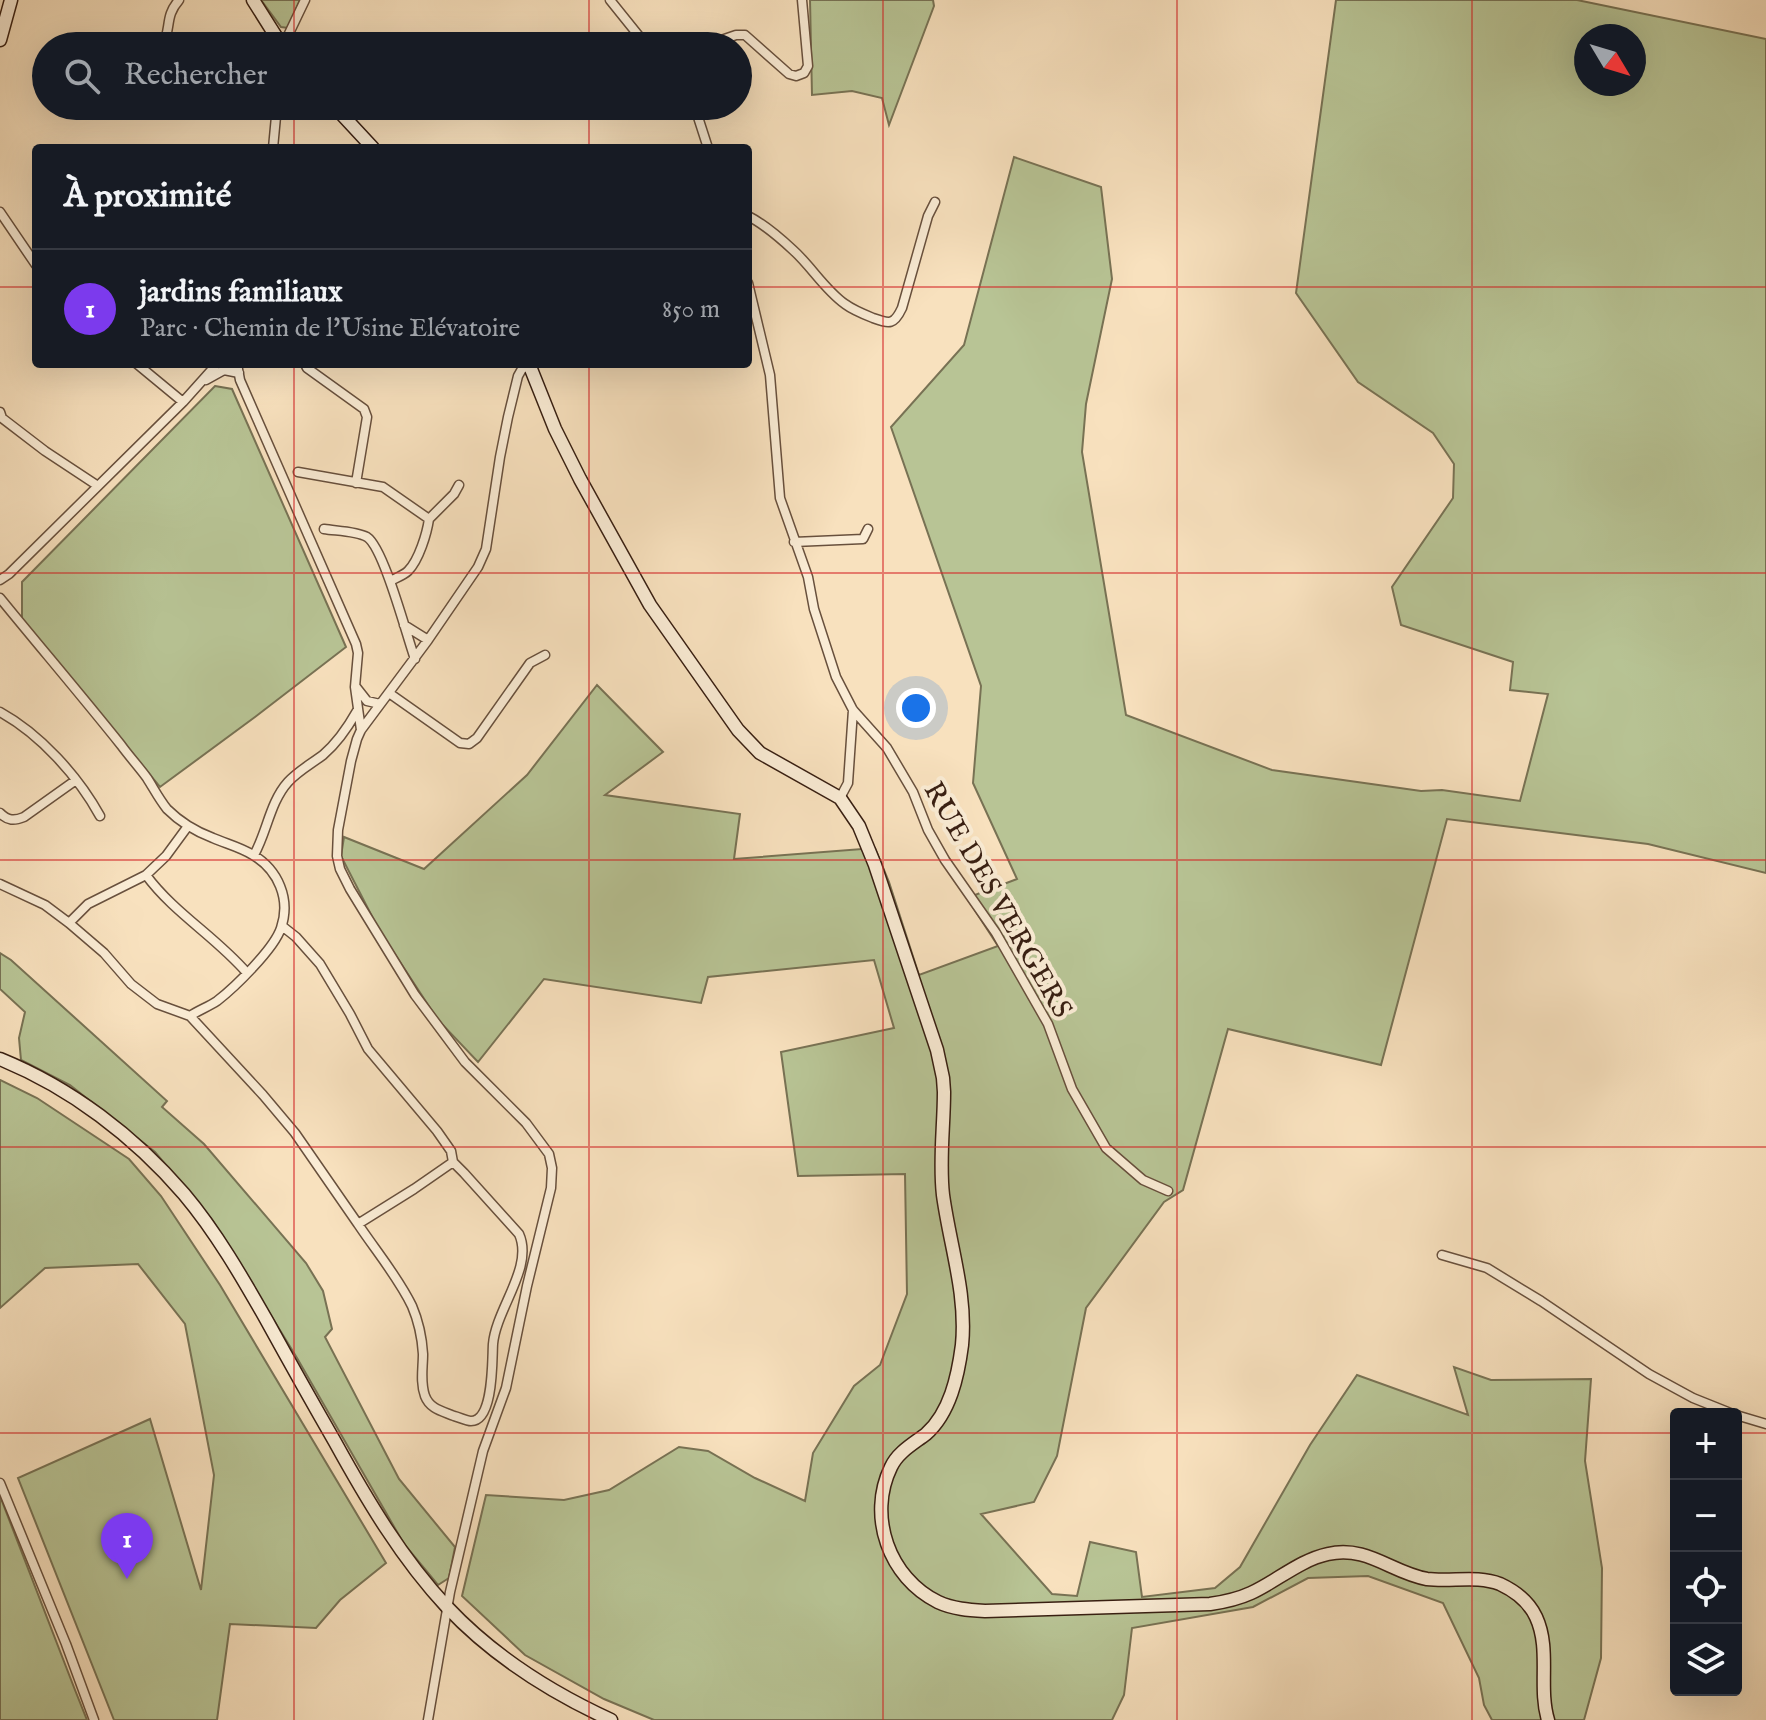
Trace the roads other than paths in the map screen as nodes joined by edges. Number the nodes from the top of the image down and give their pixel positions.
1 (11, 0) edge
2 (179, 0) edge
3 (253, 0) edge
4 (305, 0) edge
5 (610, 0) edge
6 (802, 0) edge
7 (168, 32) edge
8 (273, 32) edge
9 (289, 32) edge
10 (636, 32) edge
11 (0, 40) edge
12 (752, 41) edge
13 (276, 120) edge
14 (347, 120) edge
15 (697, 120) edge
16 (273, 144) edge
17 (369, 144) edge
18 (706, 144) edge
19 (935, 202) dead end
20 (0, 212) edge
21 (752, 218) edge
22 (32, 254) edge
23 (752, 300) edge
24 (142, 368) edge
25 (214, 368) edge
26 (238, 368) edge
27 (309, 368) edge
28 (523, 368) edge
29 (531, 368) edge
30 (202, 383) junction
31 (183, 402) junction
32 (0, 412) edge
33 (298, 472) dead end
34 (356, 483) junction
35 (459, 485) dead end
36 (98, 486) junction
37 (429, 519) junction
38 (324, 529) dead end
39 (868, 529) dead end
40 (794, 542) junction
41 (0, 580) edge
42 (390, 581) junction
43 (0, 598) edge
44 (404, 625) junction
45 (428, 640) junction
46 (545, 655) dead end
47 (415, 659) junction
48 (355, 687) junction
49 (389, 693) junction
50 (380, 704) junction
51 (358, 709) junction
52 (853, 710) junction
53 (0, 712) edge
54 (370, 717) junction
55 (361, 730) junction
56 (76, 780) junction
57 (840, 798) junction
58 (0, 813) edge
59 (100, 816) dead end
60 (188, 826) junction
61 (254, 855) junction
62 (146, 875) junction
63 (0, 884) edge
64 (69, 923) junction
65 (282, 926) junction
66 (247, 973) junction
67 (190, 1016) junction
68 (0, 1059) edge
69 (453, 1162) junction
70 (1168, 1191) dead end
71 (358, 1224) junction
72 (1442, 1255) dead end
73 (1719, 1408) edge
74 (1742, 1416) edge
75 (1766, 1424) edge
76 (0, 1483) edge
77 (447, 1607) junction
78 (94, 1720) edge
79 (428, 1720) edge
80 (611, 1720) edge
81 (1548, 1720) edge

1 - 11 street
2 - 7 street
3 - 8 street
4 - 9 street
5 - 10 street
6 - 12 street
13 - 16 street
14 - 17 street
15 - 18 street
19 - 21 street
20 - 22 street
23 - 40 street, RUE DES VERGERS
24 - 31 street
25 - 30 street
26 - 30 street
26 - 48 street
27 - 34 street
28 - 45 street
29 - 57 street
30 - 31 street
31 - 36 street
32 - 36 street
33 - 34 street
34 - 37 street
35 - 37 street
36 - 41 street
37 - 42 street
38 - 42 street
39 - 40 street
40 - 52 street, RUE DES VERGERS
42 - 44 street
43 - 60 street
44 - 45 street
44 - 47 street
45 - 47 street
46 - 49 street
47 - 49 street
48 - 50 street
48 - 51 street
49 - 50 street
50 - 54 street
51 - 54 street
51 - 55 street
51 - 61 street
52 - 57 street
52 - 70 street, RUE DES VERGERS
53 - 56 street
54 - 55 street
55 - 77 street
56 - 58 street
56 - 59 street
57 - 81 street
60 - 61 street
60 - 62 street
61 - 65 street
62 - 64 street
62 - 66 street
63 - 64 street
64 - 67 street
65 - 66 street
65 - 69 street
66 - 67 street
67 - 71 street
68 - 77 street
69 - 71 street
69 - 71 street
72 - 73 street
74 - 75 street
76 - 78 street
77 - 79 street
77 - 80 street

